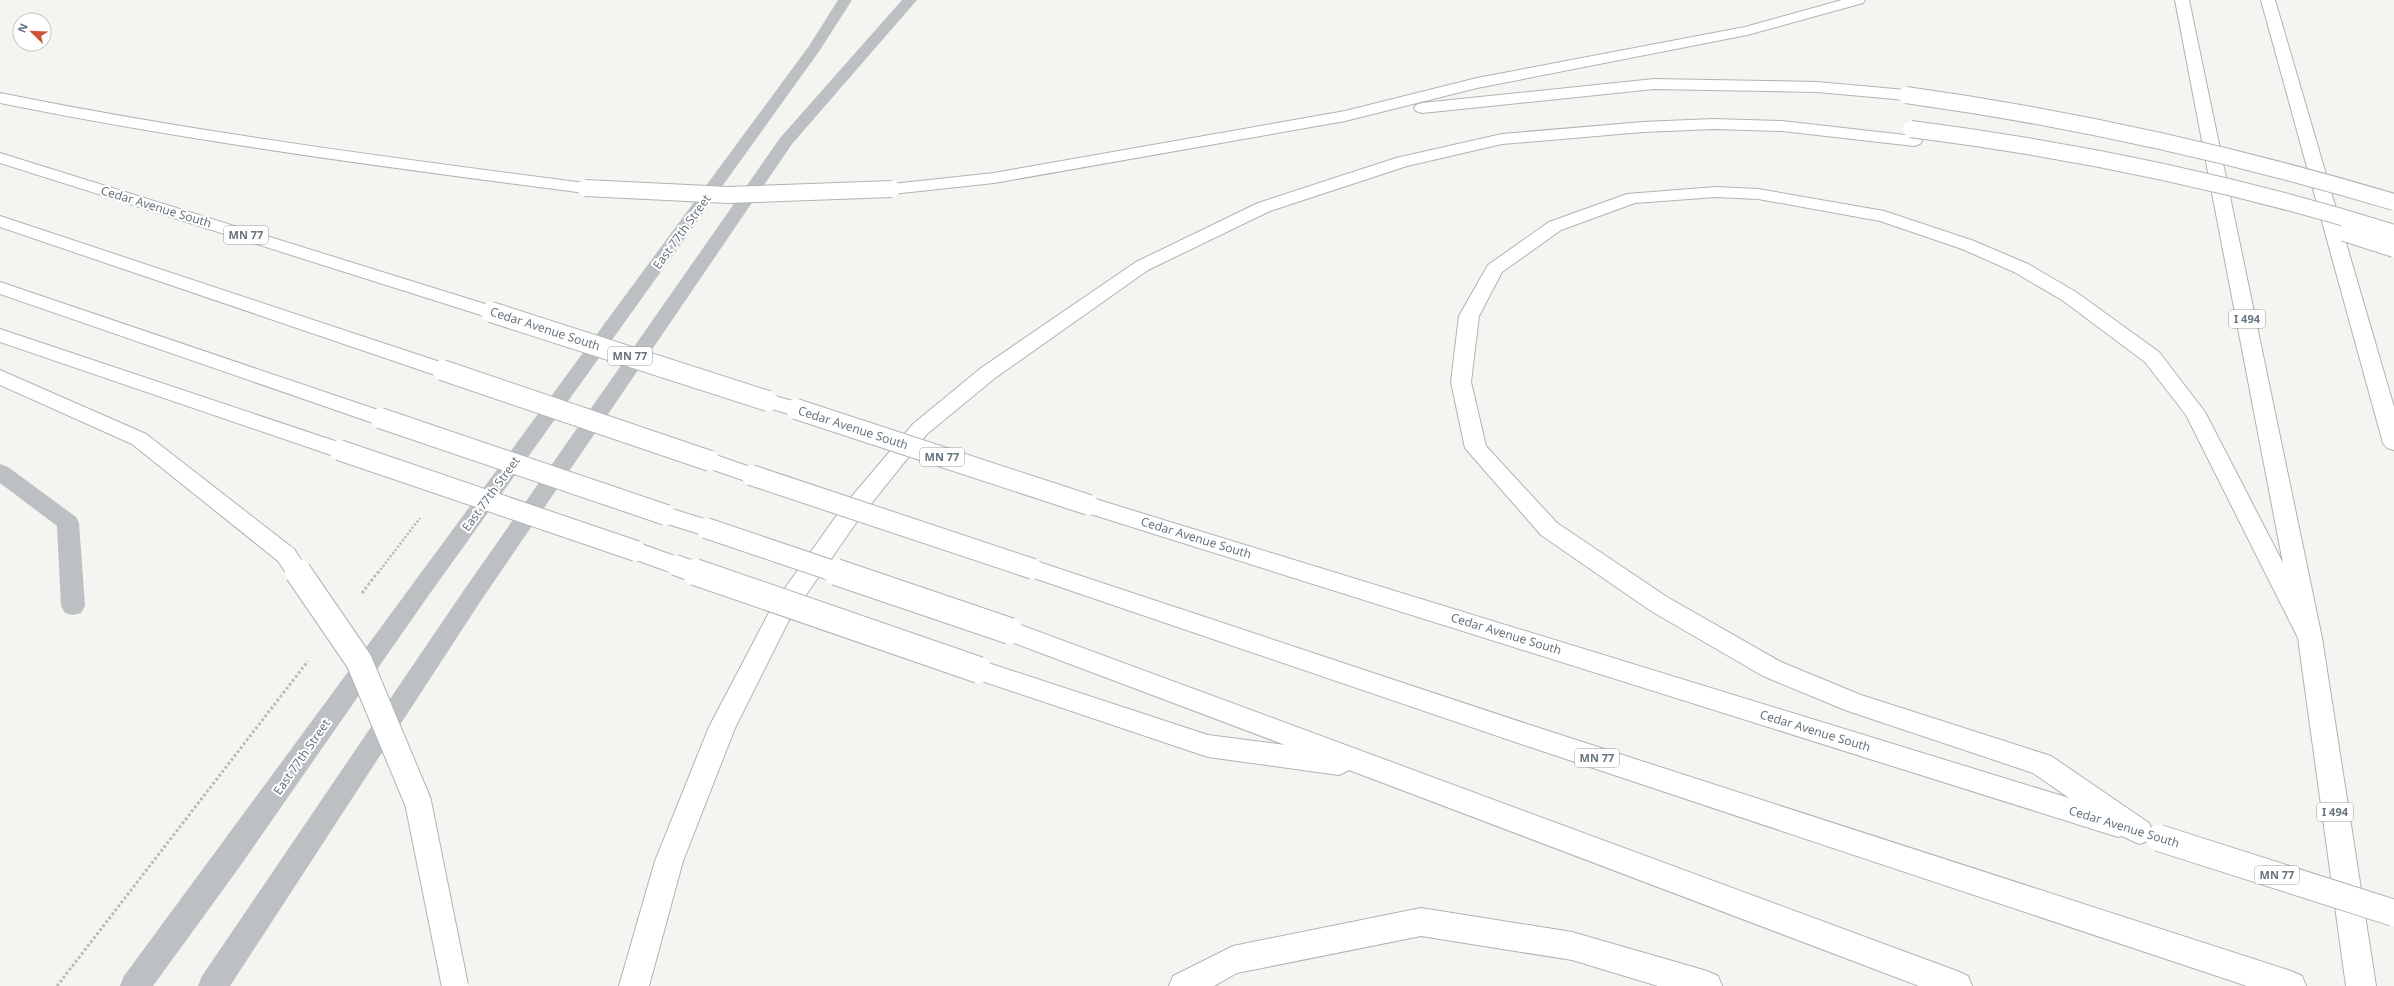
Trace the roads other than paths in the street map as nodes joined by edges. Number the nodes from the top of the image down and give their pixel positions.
1 (845, 0) edge
2 (910, 0) edge
3 (1858, 0) edge
4 (2182, 0) edge
5 (2268, 0) edge
6 (0, 98) edge
7 (1345, 116) junction
8 (1912, 135) junction
9 (0, 158) edge
10 (2394, 202) edge
11 (0, 221) edge
12 (2394, 233) edge
13 (2394, 249) edge
14 (0, 288) edge
15 (0, 335) edge
16 (0, 377) edge
17 (2394, 442) edge
18 (0, 472) edge
19 (73, 606) dead end
20 (2310, 638) junction
21 (1380, 770) junction
22 (2149, 835) junction
23 (2394, 913) edge
24 (135, 986) edge
25 (213, 986) edge
26 (455, 986) edge
27 (634, 986) edge
28 (1184, 986) edge
29 (1707, 986) edge
30 (1957, 986) edge
31 (2291, 986) edge
32 (2361, 986) edge

1 - 24 street, East 77th Street
2 - 25 street
3 - 7 highway
4 - 20 highway, I 494
5 - 17 highway
6 - 7 highway, bridge
7 - 10 highway, bridge
8 - 12 highway, bridge
8 - 13 highway, bridge
8 - 27 highway
9 - 22 highway, Cedar Avenue South / MN 77, bridge
11 - 31 highway, MN 77, bridge
14 - 21 highway, bridge
15 - 21 highway, bridge
16 - 26 highway, bridge
18 - 19 street
20 - 22 highway
20 - 32 highway, I 494
21 - 30 highway
22 - 23 highway, Cedar Avenue South / MN 77, bridge
28 - 29 highway

